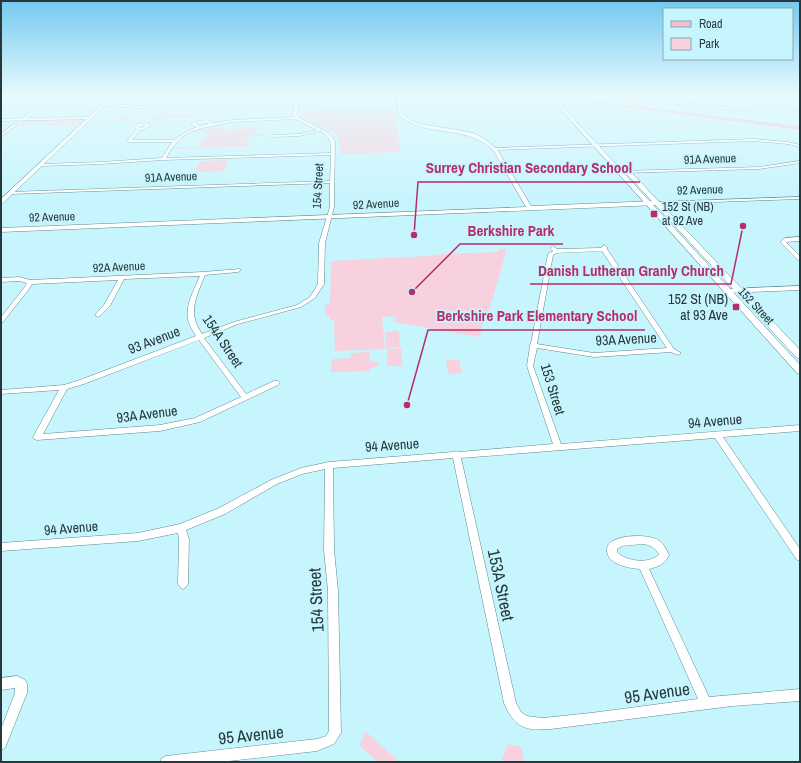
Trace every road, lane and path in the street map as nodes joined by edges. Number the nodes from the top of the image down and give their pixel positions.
1 (77, 131) edge
2 (138, 131) edge
3 (195, 131) edge
4 (318, 131) edge
5 (321, 131) edge
6 (457, 131) edge
7 (583, 131) edge
8 (590, 131) edge
9 (273, 136) dead end
10 (768, 136) dead end
11 (175, 141) junction
12 (770, 142) junction
13 (604, 145) junction
14 (596, 146) junction
15 (800, 146) edge
16 (495, 149) junction
17 (333, 154) junction
18 (163, 159) junction
19 (800, 162) edge
20 (41, 165) junction
21 (621, 172) junction
22 (628, 172) junction
23 (332, 182) junction
24 (11, 193) junction
25 (800, 198) edge
26 (1, 203) edge
27 (658, 203) junction
28 (648, 204) junction
29 (530, 209) junction
30 (328, 218) junction
31 (1, 230) edge
32 (800, 239) edge
33 (800, 258) edge
34 (238, 270) dead end
35 (203, 274) junction
36 (122, 277) junction
37 (1, 280) edge
38 (30, 282) junction
39 (800, 288) edge
40 (726, 291) junction
41 (740, 291) junction
42 (312, 298) joint
43 (98, 315) dead end
44 (1, 322) edge
45 (200, 336) junction
46 (533, 345) junction
47 (675, 351) joint
48 (800, 356) edge
49 (800, 372) edge
50 (276, 383) dead end
51 (64, 387) junction
52 (1, 392) edge
53 (245, 397) junction
54 (800, 428) edge
55 (716, 435) junction
56 (558, 447) junction
57 (456, 454) junction
58 (329, 464) junction
59 (181, 528) junction
60 (1, 546) edge
61 (800, 557) edge
62 (642, 564) junction
63 (183, 584) dead end
64 (1, 684) edge
65 (800, 695) edge
66 (706, 703) junction
67 (520, 720) joint
68 (335, 734) joint
69 (1, 744) edge
70 (166, 762) edge

1 - 20 main road
2 - 11 street
3 - 11 street
4 - 9 street
5 - 17 street, 154 Street
6 - 16 street
7 - 14 main road, 152 Street
8 - 13 main road, 152 Street
10 - 12 street
11 - 18 street
12 - 13 street
12 - 15 street
13 - 14 street
13 - 22 main road, 152 Street
14 - 16 street
14 - 21 main road, 152 Street
16 - 29 street
17 - 18 street
17 - 23 street, 154 Street
18 - 20 street
19 - 22 street, 91A Avenue
20 - 24 main road
21 - 22 street, 91A Avenue
21 - 28 main road, 152 Street
22 - 27 main road, 152 Street
23 - 24 street, 91A Avenue
23 - 30 street, 154 Street
24 - 26 main road
25 - 27 street, 92 Avenue
27 - 28 street, 92 Avenue
27 - 41 main road, 152 Street
28 - 29 street, 92 Avenue
28 - 40 main road, 152 Street
29 - 30 street, 92 Avenue
30 - 31 street, 92 Avenue
30 - 42 street, 154 Street
32 - 33 street
34 - 35 street, 92A Avenue
35 - 36 street, 92A Avenue
35 - 45 street, 154A Street
36 - 38 street, 92A Avenue
36 - 43 street
37 - 38 street, 92A Avenue
38 - 44 street
39 - 41 street
40 - 41 street
40 - 49 main road, 152 Street
41 - 48 main road, 152 Street
42 - 45 street, 93 Avenue
45 - 51 street, 93 Avenue
45 - 53 street, 154A Street
46 - 47 street, 93A Avenue
46 - 47 street, 153 Street
46 - 56 street, 153 Street
50 - 53 street, 93A Avenue
51 - 52 street, 93 Avenue
51 - 53 street, 93A Avenue
54 - 55 street, 94 Avenue
55 - 56 street, 94 Avenue
55 - 61 street
56 - 57 street, 94 Avenue
57 - 58 street, 94 Avenue
57 - 67 street, 153A Street
58 - 59 street, 94 Avenue
58 - 68 street, 154 Street
59 - 60 street, 94 Avenue
59 - 63 street
62 - 62 street
62 - 66 street
64 - 69 street
65 - 66 street, 95 Avenue
66 - 67 street, 95 Avenue
68 - 70 street, 95 Avenue

